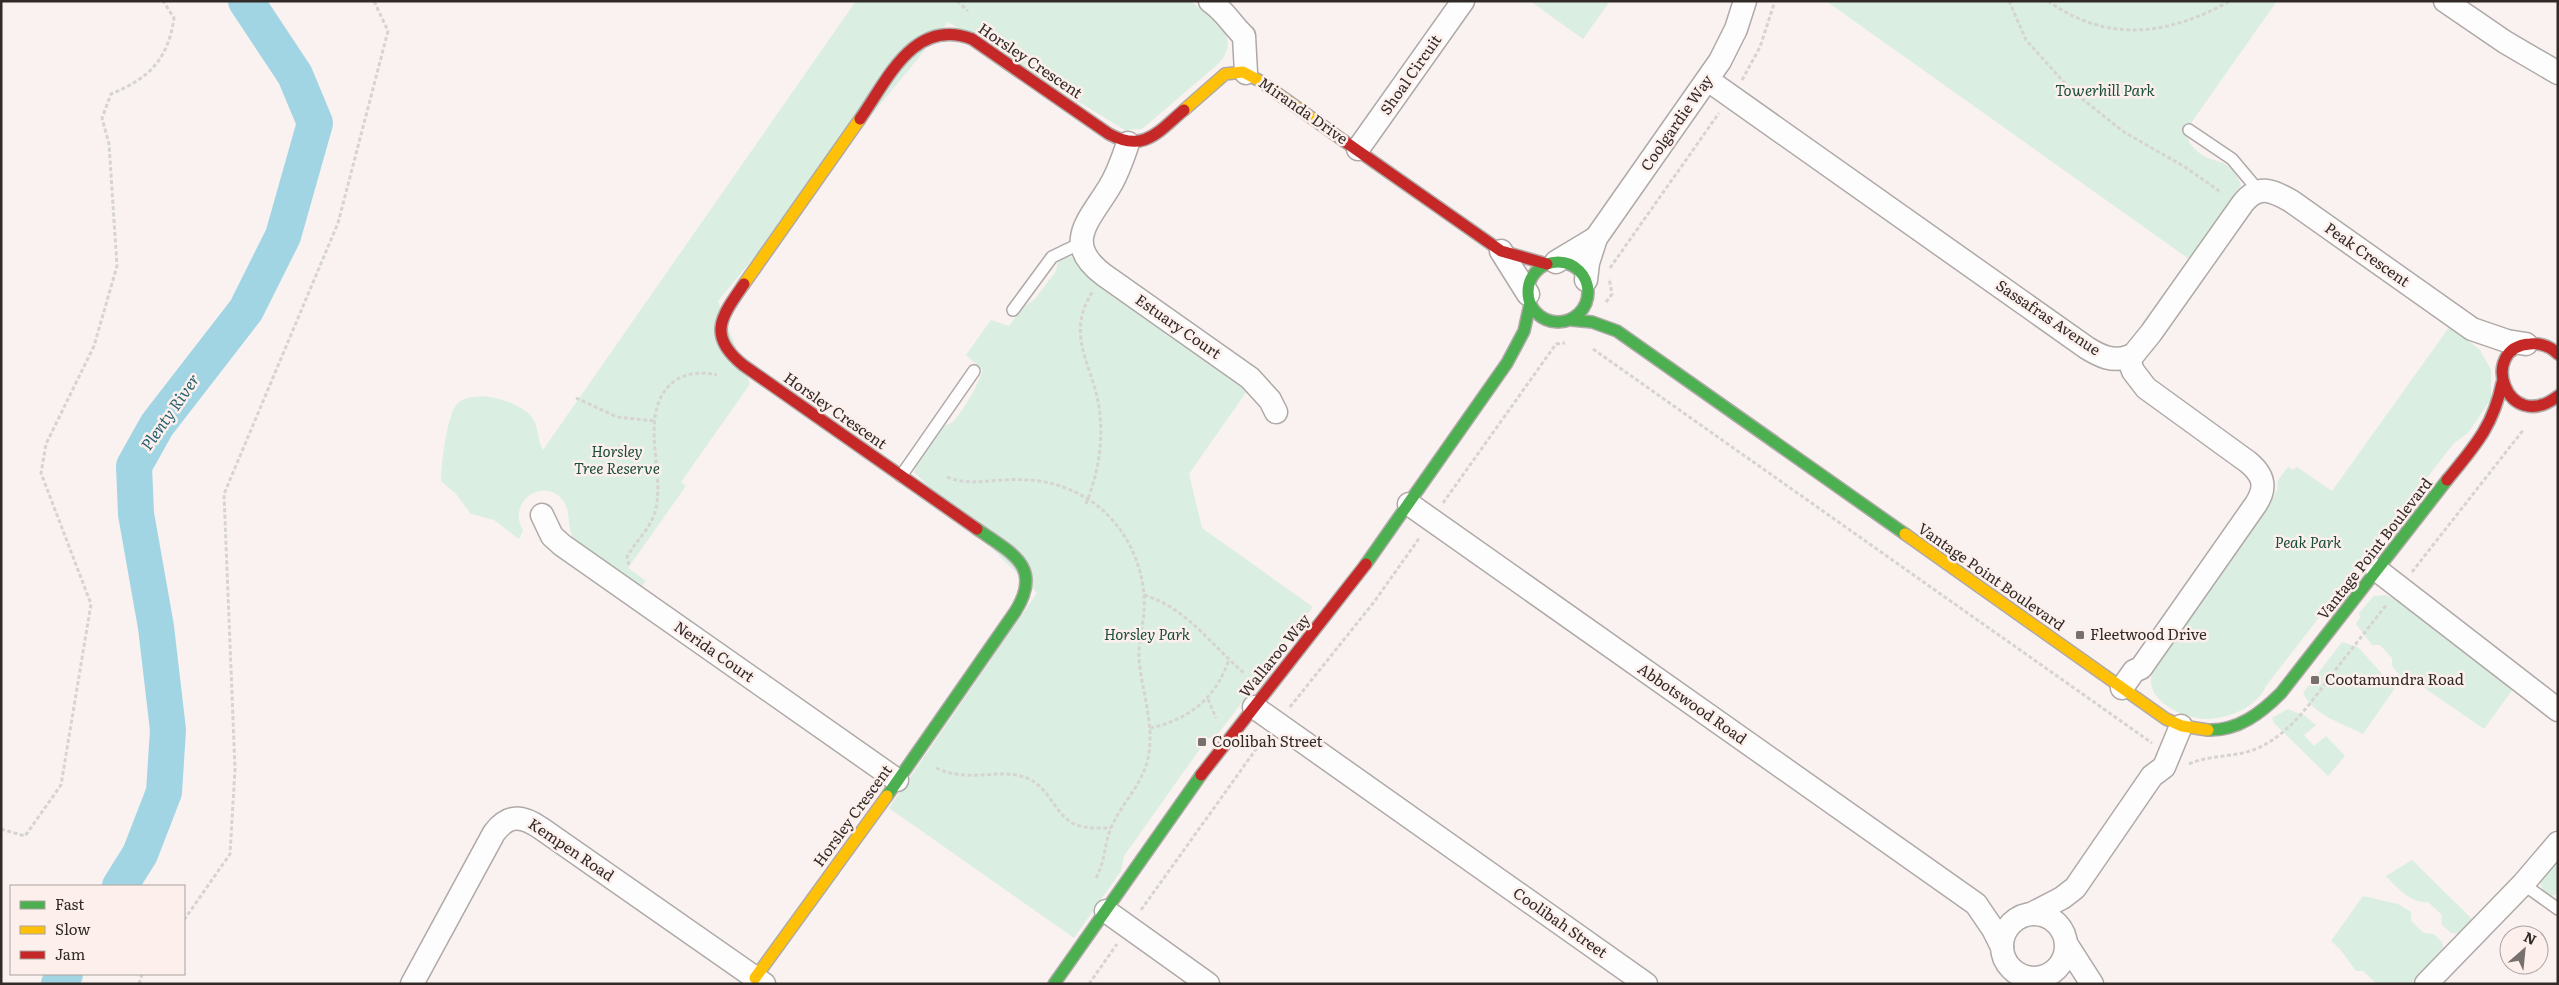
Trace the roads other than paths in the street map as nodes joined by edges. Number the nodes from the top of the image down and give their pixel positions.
1 (1210, 1) edge
2 (1463, 1) edge
3 (1745, 1) edge
4 (2445, 1) edge
5 (1240, 72) junction
6 (2558, 73) edge
7 (1708, 80) junction
8 (2189, 130) dead end
9 (1128, 143) junction
10 (1358, 150) junction
11 (2258, 190) junction
12 (1596, 238) junction
13 (1081, 243) junction
14 (1501, 251) junction
15 (1552, 263) junction
16 (1587, 284) junction
17 (1529, 299) junction
18 (1013, 310) dead end
19 (1571, 320) junction
20 (1558, 322) junction
21 (2472, 329) junction
22 (1617, 331) junction
23 (2554, 335) dead end
24 (2531, 343) junction
25 (1519, 346) junction
26 (2558, 354) edge
27 (2128, 357) junction
28 (974, 371) dead end
29 (2502, 378) junction
30 (2548, 404) edge
31 (1276, 412) dead end
32 (2516, 413) dead end
33 (2502, 420) dead end
34 (2486, 430) junction
35 (901, 476) junction
36 (1409, 504) junction
37 (542, 515) dead end
38 (2377, 570) junction
39 (2125, 690) junction
40 (1254, 706) junction
41 (2558, 710) edge
42 (2175, 723) junction
43 (897, 780) junction
44 (2558, 843) edge
45 (2523, 884) junction
46 (2075, 888) junction
47 (1976, 904) junction
48 (2558, 909) edge
49 (1106, 911) junction
50 (2030, 914) junction
51 (2066, 941) junction
52 (2003, 952) junction
53 (2033, 980) edge
54 (760, 981) edge
55 (412, 984) edge
56 (1054, 984) edge
57 (1208, 984) edge
58 (1646, 984) edge
59 (2000, 984) edge
60 (2074, 984) edge
61 (2092, 984) edge
62 (2426, 984) edge

1 - 5 street
2 - 10 street, Shoal Circuit
3 - 7 street, Coolgardie Way
4 - 6 street
5 - 9 street
5 - 10 street, Miranda Drive
7 - 12 street, Coolgardie Way
7 - 27 street, Sassafras Avenue
8 - 11 lane
9 - 13 street
9 - 35 street, Horsley Crescent
10 - 14 street, Miranda Drive
11 - 21 street, Peak Crescent
11 - 27 street
12 - 15 street, Coolgardie Way
12 - 16 street, Coolgardie Way
13 - 18 lane
13 - 31 street, Estuary Court
14 - 15 street, Miranda Drive
14 - 17 street, Miranda Drive
15 - 16 street
15 - 17 street
16 - 19 street
16 - 22 street, Vantage Point Boulevard
17 - 20 street
17 - 25 street, Wallaroo Way
19 - 20 street
19 - 22 street, Vantage Point Boulevard
20 - 25 street, Wallaroo Way
21 - 24 street, Peak Crescent
21 - 29 street, Peak Crescent
22 - 39 street, Vantage Point Boulevard
23 - 24 street
24 - 26 street
24 - 29 street, Vantage Point Boulevard
25 - 36 street, Wallaroo Way
27 - 39 street
28 - 35 lane
29 - 30 street
29 - 34 street, Vantage Point Boulevard
30 - 32 street
33 - 34 street, Vantage Point Boulevard
34 - 38 street, Vantage Point Boulevard
35 - 43 street, Horsley Crescent
36 - 40 street, Wallaroo Way
36 - 47 street, Abbotswood Road
37 - 43 street, Nerida Court
38 - 41 street
38 - 42 street, Vantage Point Boulevard
39 - 42 street, Vantage Point Boulevard
40 - 49 street, Wallaroo Way
40 - 58 street, Coolibah Street
42 - 46 street
43 - 54 street, Horsley Crescent
44 - 45 street
45 - 48 lane
45 - 62 street
46 - 50 street
46 - 51 street
47 - 50 street, Abbotswood Road
47 - 52 street, Abbotswood Road
49 - 56 street, Wallaroo Way
49 - 57 street
50 - 51 street
50 - 52 street
51 - 53 street
51 - 61 street
52 - 53 street
52 - 59 street
53 - 60 street
54 - 55 street, Kempen Road

